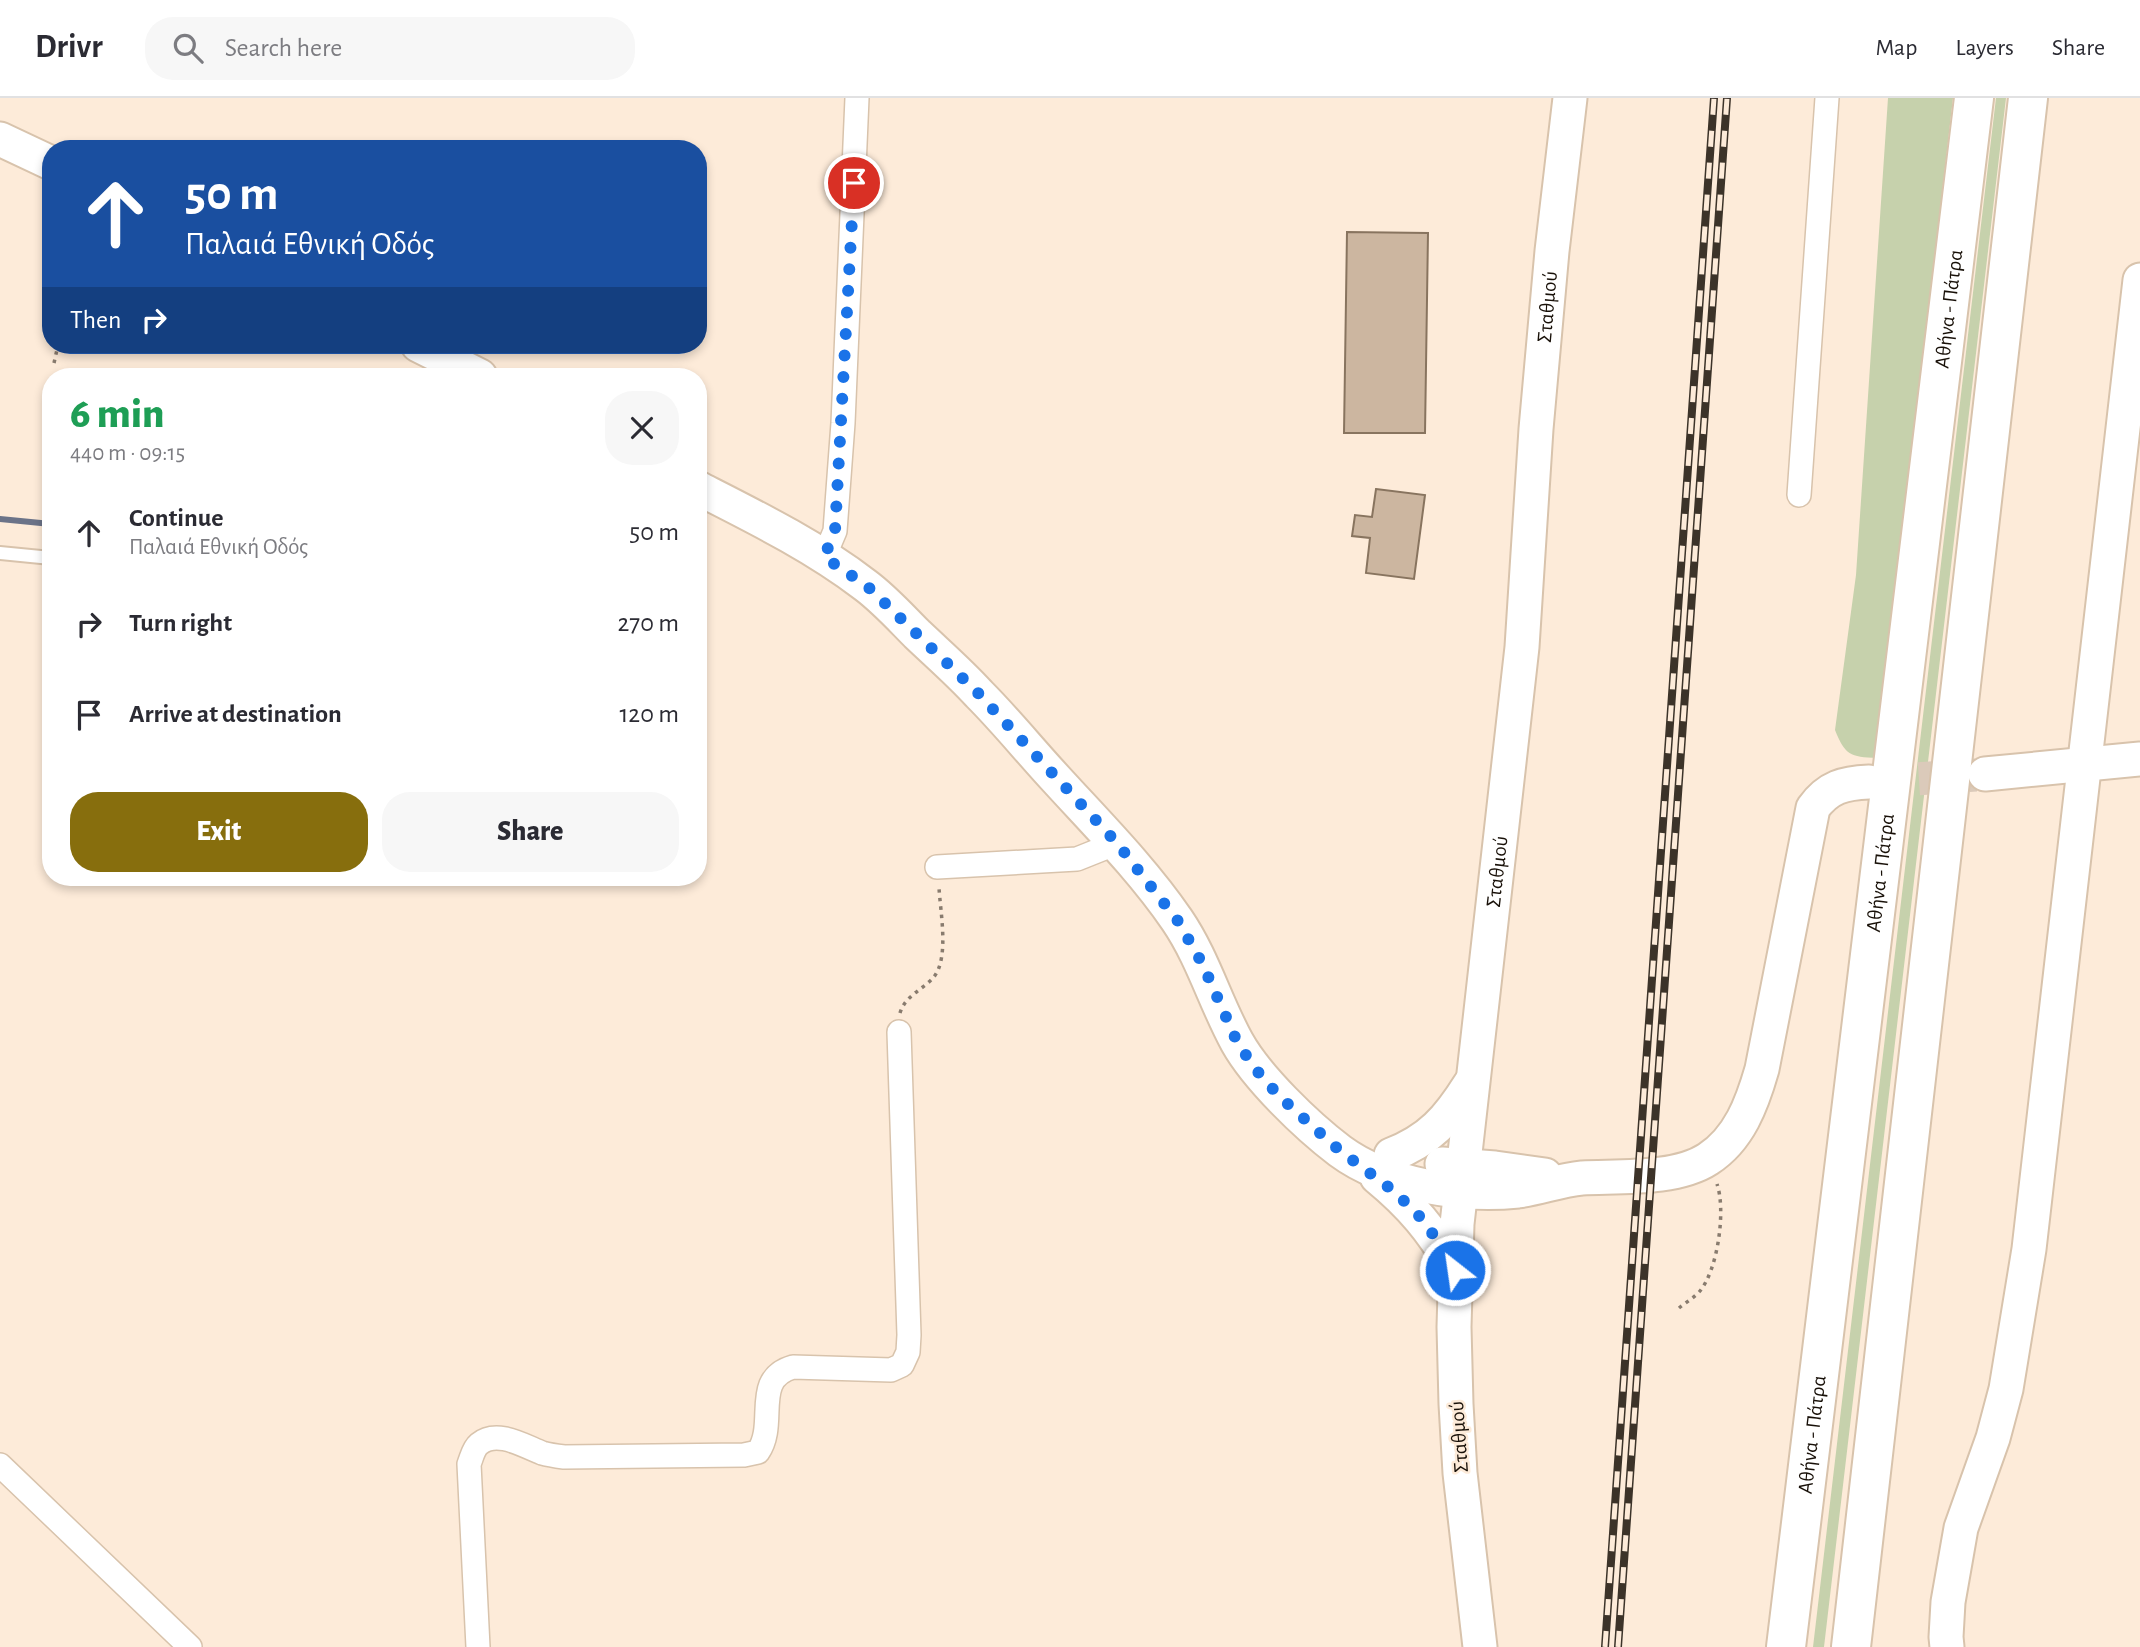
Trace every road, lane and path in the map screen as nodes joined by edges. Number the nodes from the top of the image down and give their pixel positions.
1 (857, 98) edge
2 (1570, 98) edge
3 (1828, 98) edge
4 (1974, 98) edge
5 (2028, 98) edge
6 (0, 139) edge
7 (42, 159) edge
8 (2140, 280) edge
9 (56, 354) edge
10 (436, 354) edge
11 (54, 363) dead end
12 (464, 368) edge
13 (707, 493) edge
14 (1799, 495) dead end
15 (0, 553) edge
16 (42, 557) edge
17 (824, 557) junction
18 (2140, 759) edge
19 (2084, 765) junction
20 (1985, 774) tunnel mouth
21 (1868, 782) tunnel mouth
22 (1117, 843) junction
23 (937, 867) joint
24 (899, 1032) joint
25 (1472, 1082) junction
26 (1376, 1159) junction
27 (1707, 1160) junction
28 (1461, 1177) junction
29 (1568, 1179) junction
30 (1522, 1191) junction
31 (1455, 1270) junction
32 (1679, 1308) dead end
33 (0, 1465) edge
34 (190, 1647) edge
35 (478, 1647) edge
36 (1480, 1647) edge
37 (1786, 1647) edge
38 (1850, 1647) edge
39 (1947, 1647) edge

1 - 17 street
2 - 25 street, Σταθμού
3 - 14 street
4 - 37 highway, Αθήνα - Πάτρα
5 - 38 highway
6 - 7 street
8 - 19 street
9 - 11 path
10 - 12 street
13 - 17 street
15 - 16 lane
17 - 22 street
18 - 19 street
19 - 20 street
19 - 39 street
21 - 27 street
22 - 23 street
22 - 26 street
23 - 24 path
24 - 35 street
25 - 26 street
25 - 28 street, Σταθμού
26 - 28 street
26 - 31 street
27 - 29 street
27 - 32 path
28 - 29 street
28 - 30 street
28 - 31 street, Σταθμού
29 - 30 street
30 - 31 street
31 - 36 street, Σταθμού
33 - 34 street

